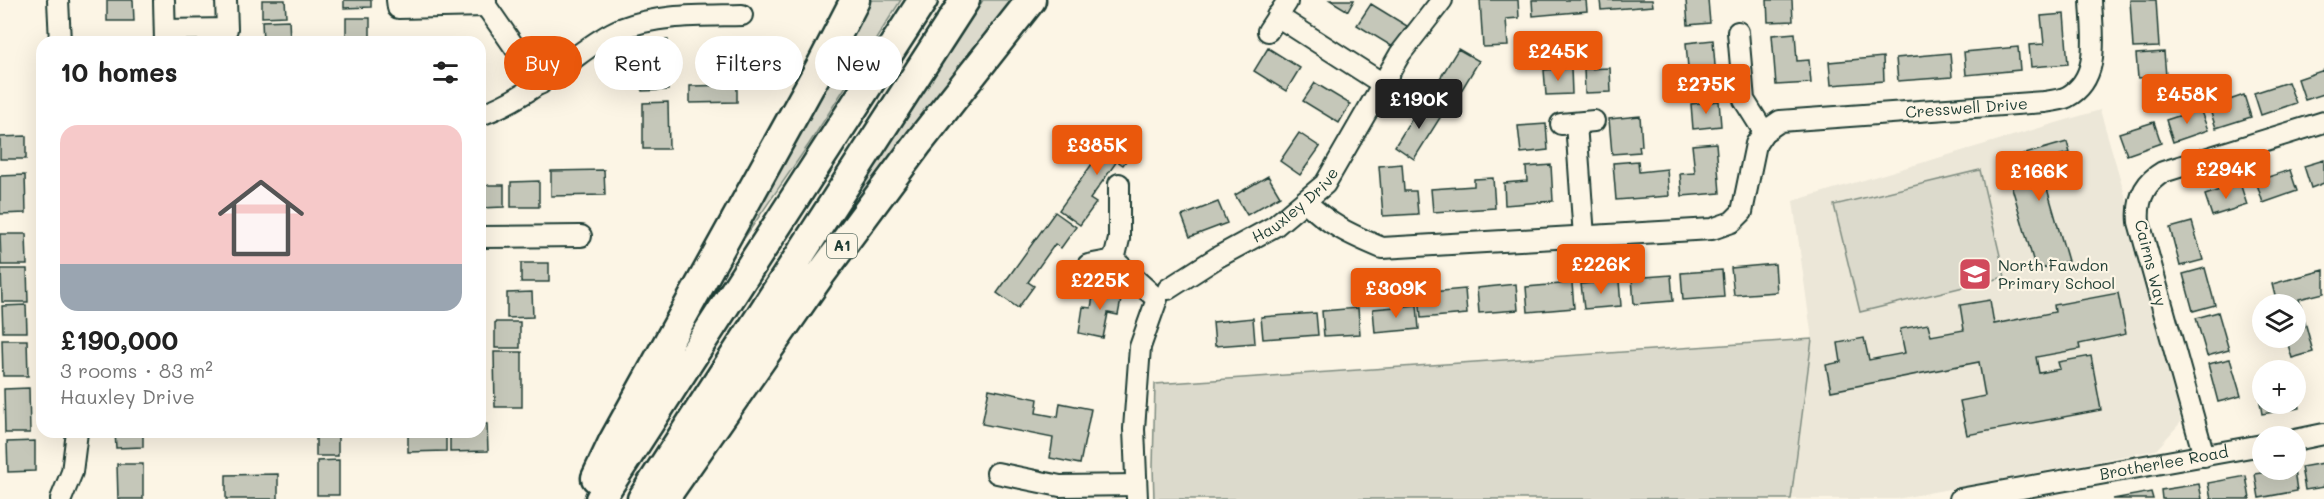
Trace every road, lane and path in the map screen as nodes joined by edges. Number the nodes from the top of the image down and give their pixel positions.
1 (58, 0) edge
2 (164, 0) edge
3 (226, 0) edge
4 (398, 0) edge
5 (855, 0) edge
6 (924, 0) edge
7 (965, 0) edge
8 (1031, 0) edge
9 (1442, 0) edge
10 (2091, 0) edge
11 (486, 3) edge
12 (742, 15) dead end
13 (1277, 16) dead end
14 (1738, 32) dead end
15 (60, 36) edge
16 (165, 36) edge
17 (508, 36) edge
18 (582, 53) edge
19 (1383, 84) junction
20 (530, 90) edge
21 (486, 113) edge
22 (2324, 122) edge
23 (1577, 123) dead end
24 (1764, 132) junction
25 (1119, 184) dead end
26 (1305, 201) junction
27 (581, 236) dead end
28 (486, 237) edge
29 (1584, 237) junction
30 (1114, 260) junction
31 (1088, 265) dead end
32 (1162, 294) junction
33 (2324, 434) edge
34 (77, 438) edge
35 (2306, 438) edge
36 (2252, 448) edge
37 (2204, 456) junction
38 (997, 473) dead end
39 (1136, 492) edge
40 (61, 499) edge
41 (586, 499) edge
42 (600, 499) edge
43 (642, 499) edge
44 (663, 499) edge
45 (1959, 499) edge

1 - 15 street
2 - 16 street
3 - 16 street
4 - 11 street
5 - 41 highway
6 - 42 highway
7 - 43 highway, A1
8 - 44 highway, A1
9 - 19 street, Hauxley Drive
10 - 24 street, Cresswell Drive
11 - 17 street
12 - 18 street
13 - 19 street
14 - 24 street
19 - 26 street, Hauxley Drive
20 - 21 street
22 - 37 street, Cairns Way
23 - 29 street
24 - 29 street
25 - 30 street
26 - 29 street
26 - 32 street, Hauxley Drive
27 - 28 street
30 - 31 street
30 - 32 street
32 - 39 street
33 - 35 street
34 - 40 street
36 - 37 street, Brotherlee Road
37 - 45 street, Brotherlee Road
38 - 39 street

